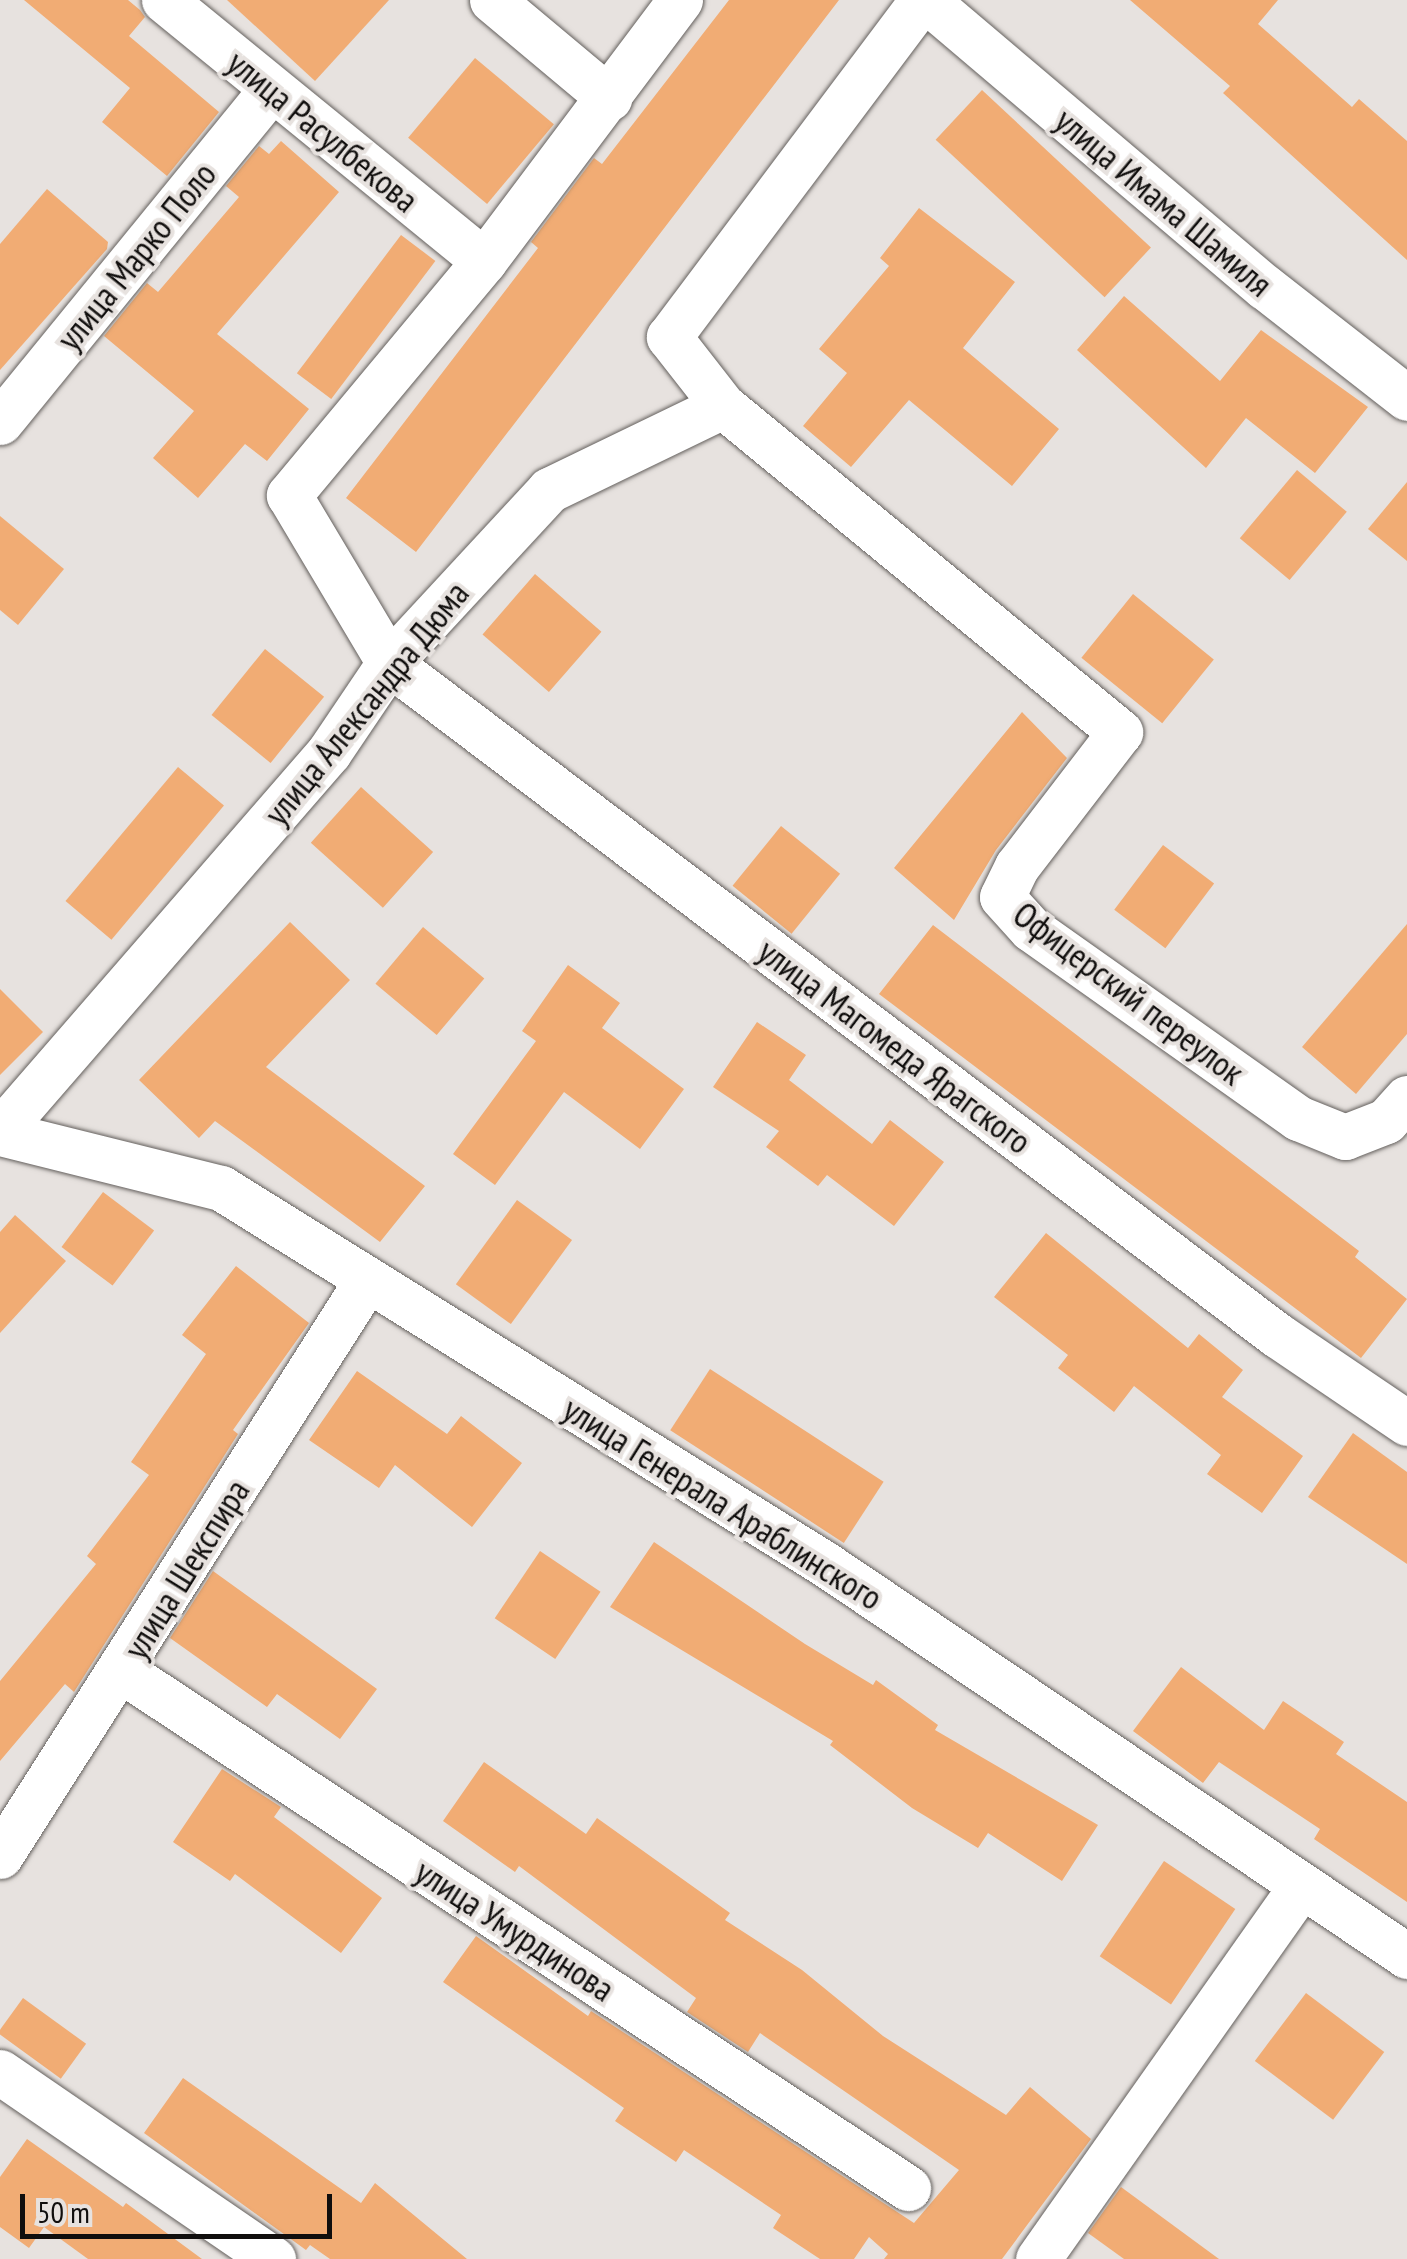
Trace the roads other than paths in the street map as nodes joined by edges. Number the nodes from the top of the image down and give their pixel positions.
1 (164, 0) edge
2 (492, 0) edge
3 (680, 0) edge
4 (924, 0) edge
5 (272, 90) junction
6 (610, 98) junction
7 (484, 261) junction
8 (1407, 398) edge
9 (723, 406) junction
10 (0, 422) edge
11 (389, 663) junction
12 (1407, 1098) edge
13 (0, 1132) edge
14 (367, 1280) junction
15 (1407, 1423) edge
16 (122, 1671) junction
17 (0, 1856) edge
18 (1301, 1886) junction
19 (1407, 1956) edge
20 (0, 2072) edge
21 (908, 2188) dead end
22 (273, 2259) edge
23 (1038, 2259) edge

1 - 5 street, улица Расулбекова
2 - 6 street
3 - 6 street
4 - 8 street, улица Имама Шамиля
4 - 9 street
5 - 7 street, улица Расулбекова
5 - 10 street, улица Марко Поло
6 - 7 street
7 - 11 street
9 - 11 street, улица Александра Дюма
9 - 12 street, Офицерский переулок
11 - 13 street, улица Александра Дюма
11 - 15 street, улица Магомеда Ярагского
13 - 14 street, улица Генерала Араблинского
14 - 16 street, улица Шекспира
14 - 18 street, улица Генерала Араблинского
16 - 17 street, улица Шекспира
16 - 21 street, улица Умурдинова
18 - 19 street, улица Генерала Араблинского
18 - 23 street
20 - 22 street

